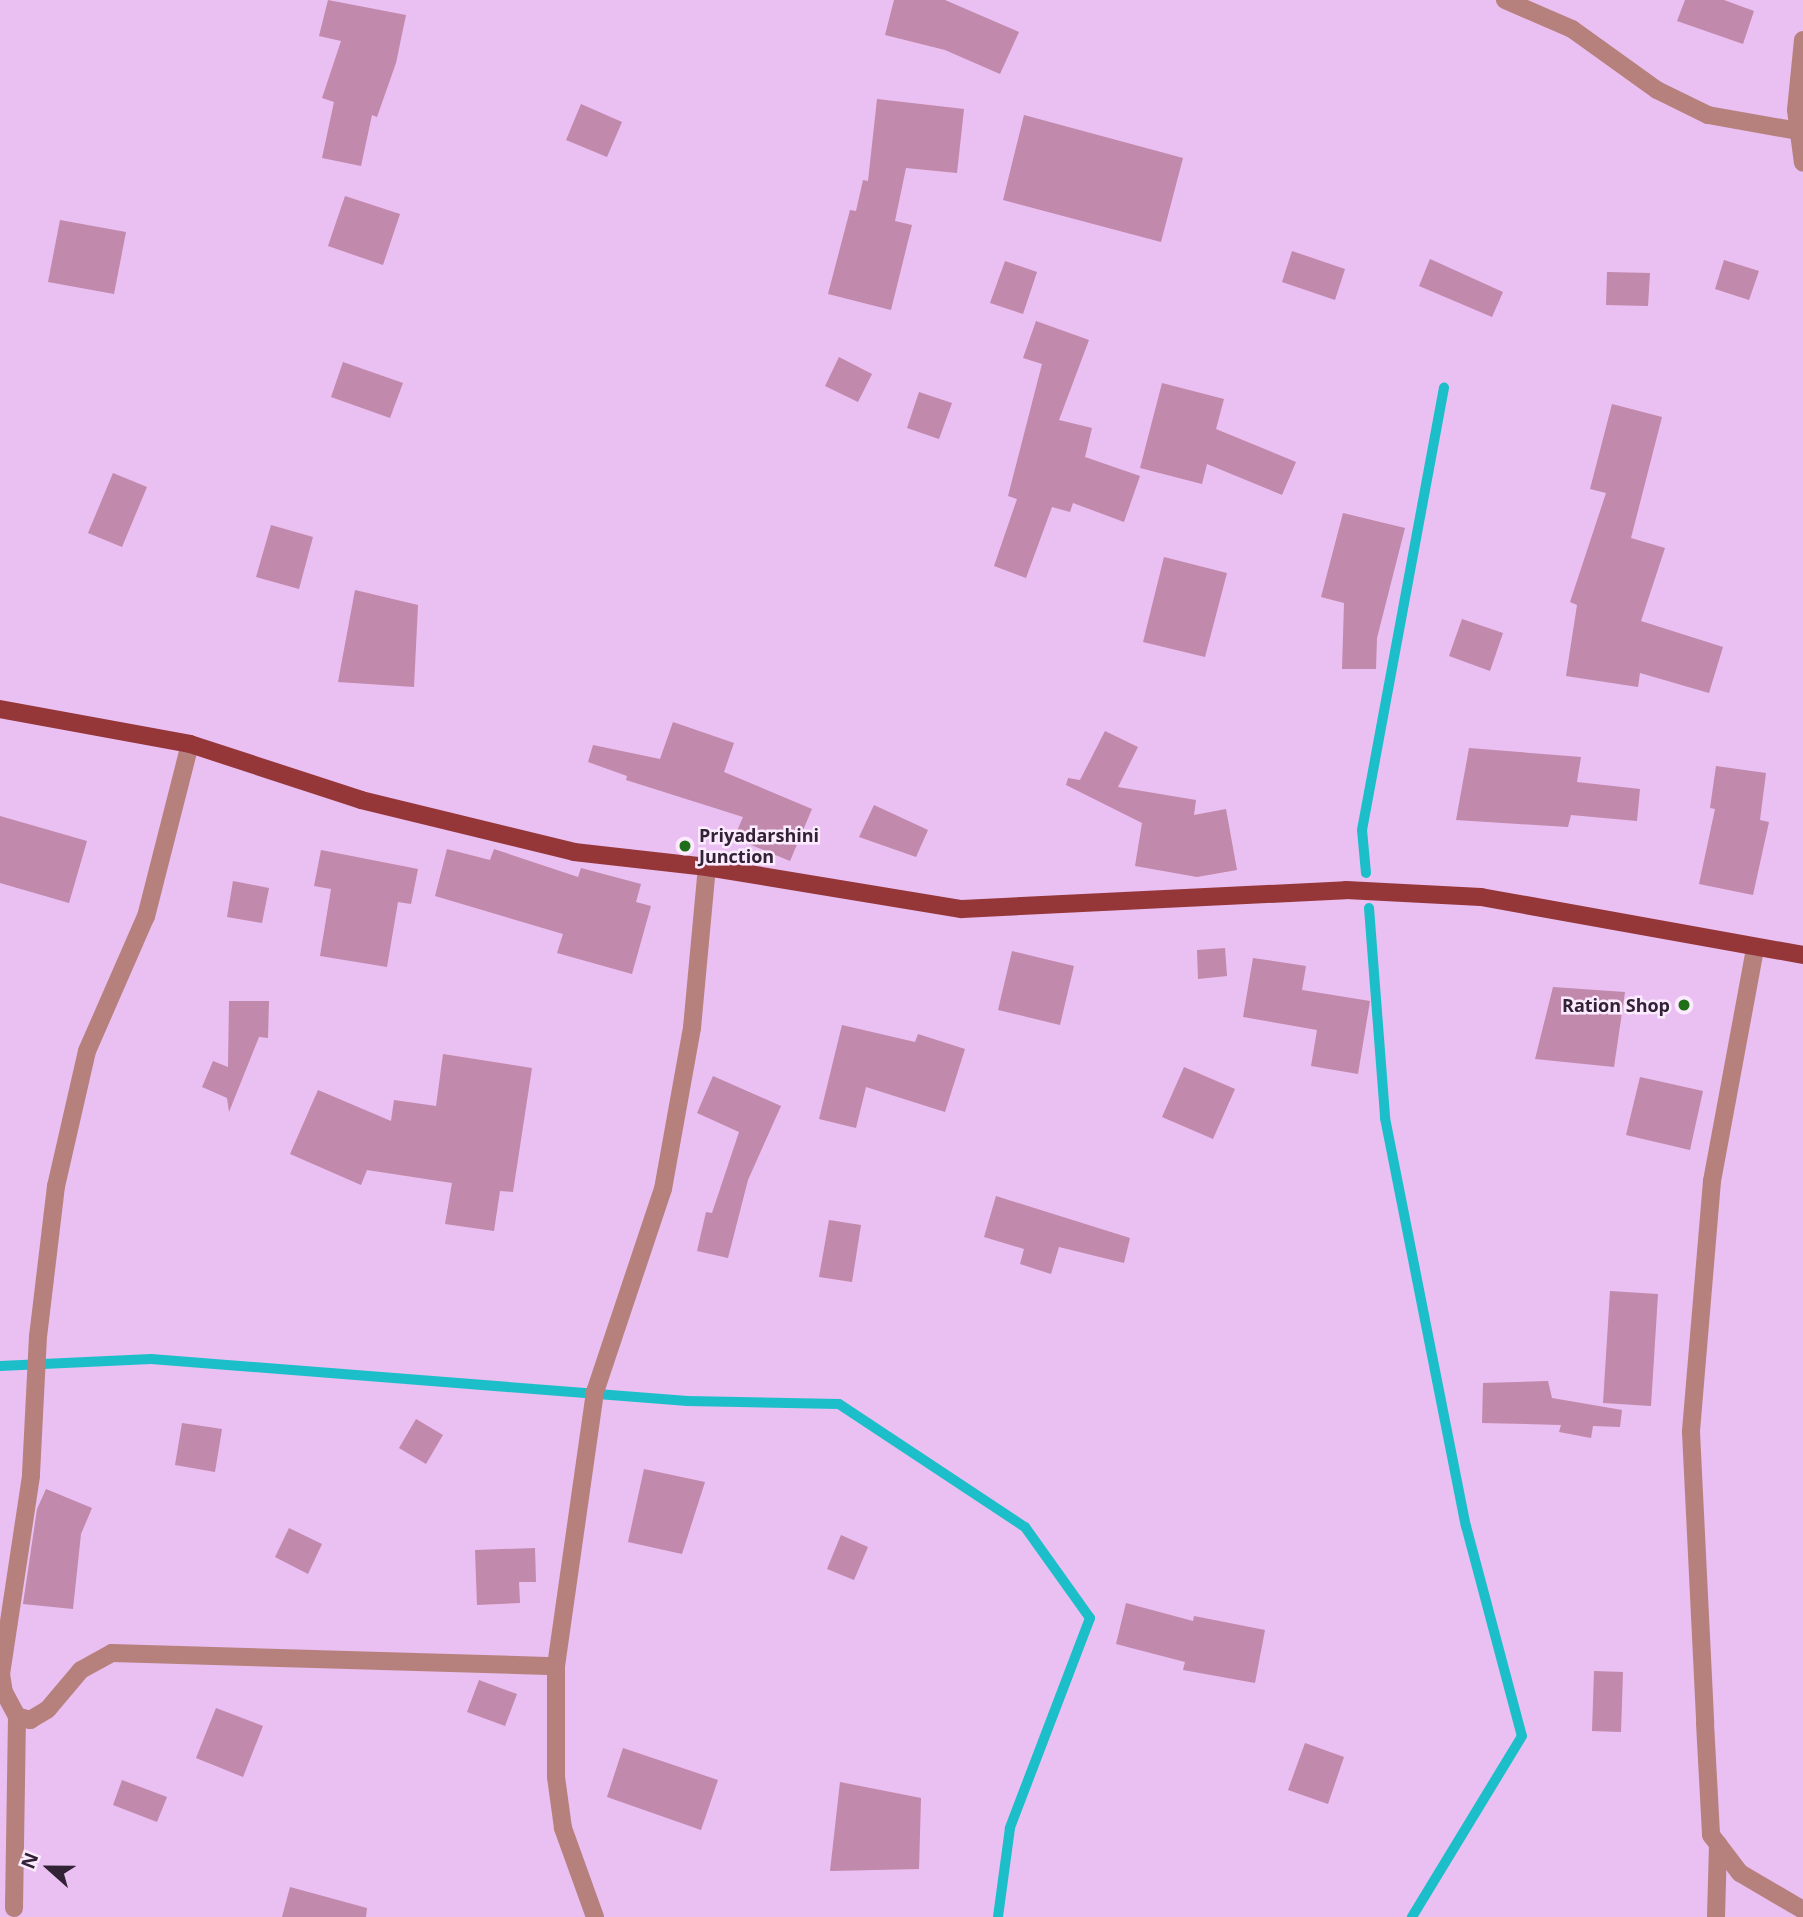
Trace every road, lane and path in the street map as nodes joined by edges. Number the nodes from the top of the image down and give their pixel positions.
1 (1504, 0) edge
2 (1803, 40) edge
3 (1798, 131) junction
4 (1803, 163) edge
5 (0, 709) edge
6 (190, 744) junction
7 (707, 867) junction
8 (1755, 949) junction
9 (1803, 955) edge
10 (556, 1666) junction
11 (17, 1716) junction
12 (1718, 1844) junction
13 (14, 1908) dead end
14 (1803, 1910) edge
15 (595, 1917) edge
16 (1716, 1917) edge

1 - 3 street
2 - 3 street
3 - 4 street
5 - 6 main road
6 - 7 main road
6 - 11 street
7 - 8 main road
7 - 10 street
8 - 9 main road
8 - 12 street
10 - 11 street
10 - 15 street
11 - 13 street
12 - 14 street
12 - 16 street

